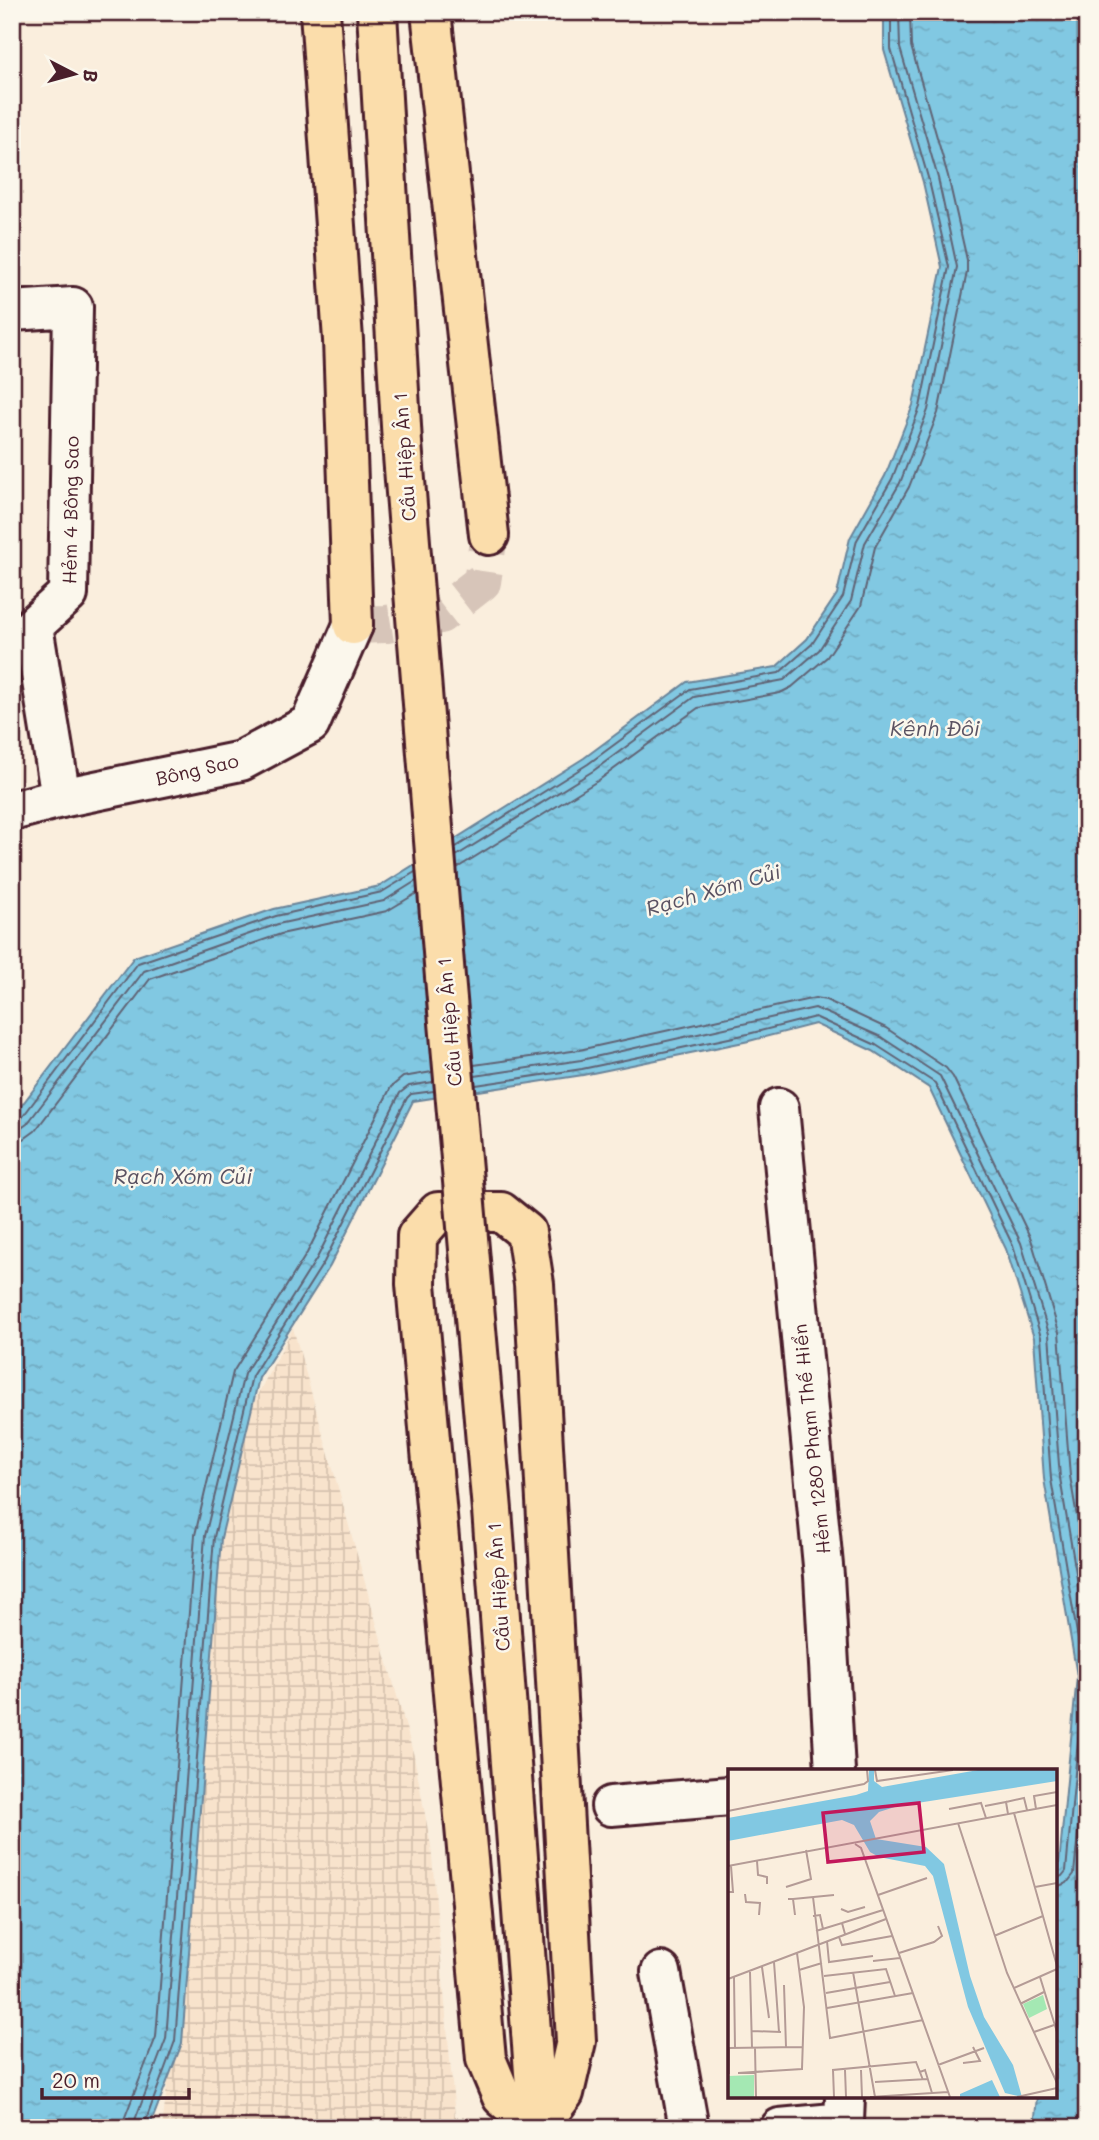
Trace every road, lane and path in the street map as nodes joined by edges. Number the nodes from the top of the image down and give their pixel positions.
1 (320, 12) edge
2 (377, 12) edge
3 (431, 12) edge
4 (12, 312) edge
5 (489, 535) tunnel mouth
6 (353, 625) joint
7 (61, 798) junction
8 (12, 811) edge
9 (779, 1108) dead end
10 (835, 1769) edge
11 (728, 1796) edge
12 (611, 1806) dead end
13 (661, 1972) dead end
14 (844, 2115) edge
15 (538, 2127) edge
16 (549, 2128) edge
17 (689, 2128) edge
18 (780, 2128) edge

1 - 6 main road
2 - 15 main road, Cầu Hiệp Ân 1, bridge
3 - 5 main road
4 - 7 street, Hẻm 4 Bông Sao
6 - 7 street, Bông Sao
7 - 8 street, Bông Sao
9 - 10 street, Hẻm 1280 Phạm Thế Hiển
11 - 12 street
13 - 17 street
14 - 18 street
15 - 15 main road
15 - 16 street

